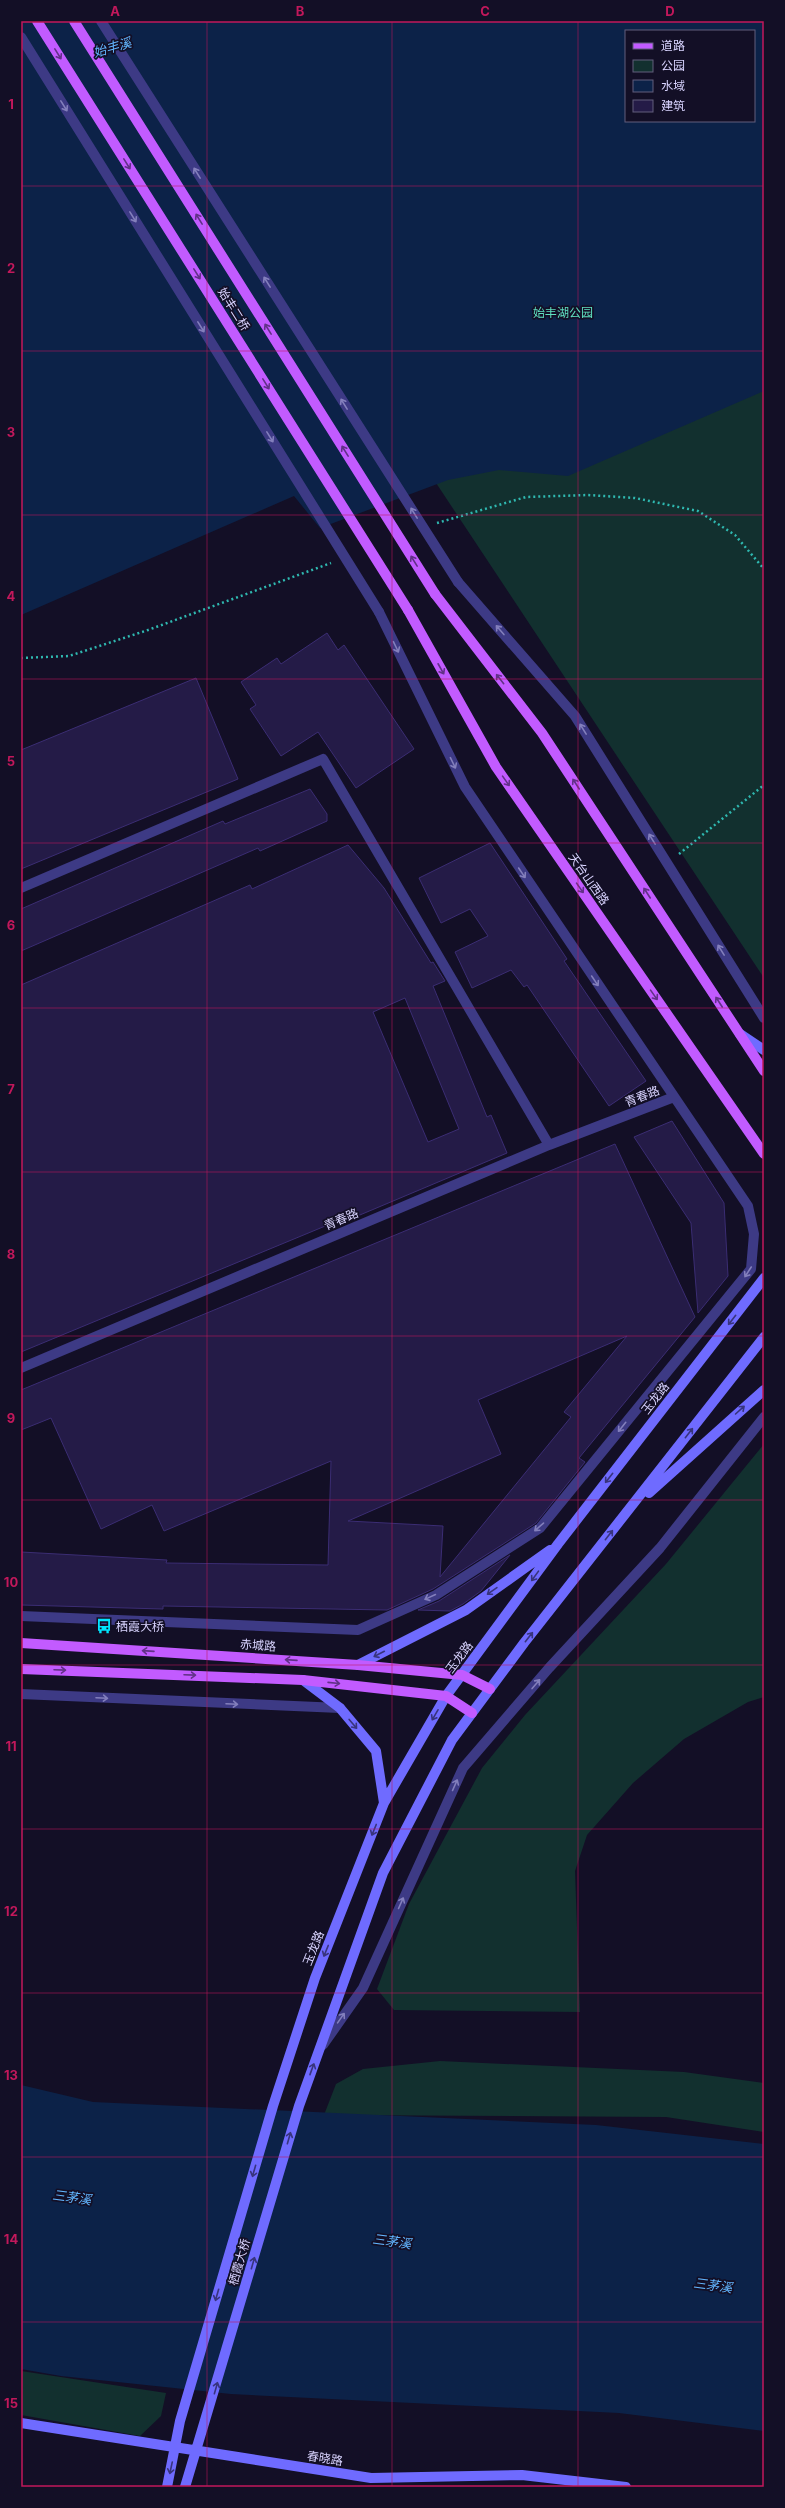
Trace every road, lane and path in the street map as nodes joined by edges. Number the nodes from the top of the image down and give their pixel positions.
1 (37, 21) edge
2 (74, 21) edge
3 (101, 21) edge
4 (21, 38) edge
5 (408, 610) joint
6 (764, 785) edge
7 (667, 864) junction
8 (21, 888) edge
9 (764, 1018) edge
10 (740, 1034) junction
11 (764, 1050) edge
12 (764, 1072) edge
13 (674, 1097) junction
14 (549, 1145) junction
15 (764, 1154) edge
16 (764, 1278) edge
17 (764, 1337) edge
18 (21, 1368) edge
19 (764, 1390) edge
20 (764, 1417) edge
21 (628, 1512) junction
22 (558, 1544) junction
23 (21, 1616) edge
24 (21, 1643) edge
25 (358, 1665) junction
26 (21, 1669) edge
27 (462, 1675) junction
28 (303, 1680) junction
29 (490, 1689) junction
30 (21, 1694) edge
31 (446, 1696) junction
32 (340, 1708) junction
33 (472, 1713) junction
34 (384, 1803) junction
35 (319, 2050) junction
36 (273, 2106) joint
37 (21, 2423) edge
38 (175, 2447) junction
39 (197, 2450) junction
40 (167, 2487) edge
41 (186, 2487) edge
42 (626, 2487) edge

1 -> 5 main road, 始丰二桥, bridge
10 -> 2 main road, 始丰二桥, bridge
7 -> 3 lane, bridge
4 -> 13 lane, bridge
5 -> 15 main road, 天台山西路
6 - 7 path
9 -> 7 lane
8 - 14 lane
10 - 11 main road
10 - 12 main road
13 - 14 lane, 青春路
13 -> 23 lane
14 - 18 lane, 青春路
16 -> 22 main road, 玉龙路
21 -> 17 main road
21 -> 19 main road
35 -> 20 lane
29 -> 21 main road
22 -> 25 main road
22 -> 27 main road, 玉龙路
25 -> 24 main road, 赤城路
25 - 27 main road, 赤城路
26 -> 28 main road
27 - 29 main road, 赤城路
27 - 31 main road, 玉龙路
28 -> 31 main road
28 - 32 main road
29 - 33 main road
30 -> 32 lane
31 - 33 main road
31 -> 34 main road, 玉龙路
32 -> 34 main road
33 - 35 main road
34 -> 36 main road, 玉龙路
39 -> 35 main road, 栖霞大桥
36 -> 38 main road, 栖霞大桥
37 - 38 main road, 春晓路
38 - 39 main road, 春晓路
38 -> 40 main road, 栖霞大桥
39 - 41 main road, 栖霞大桥
39 - 42 main road, 春晓路

